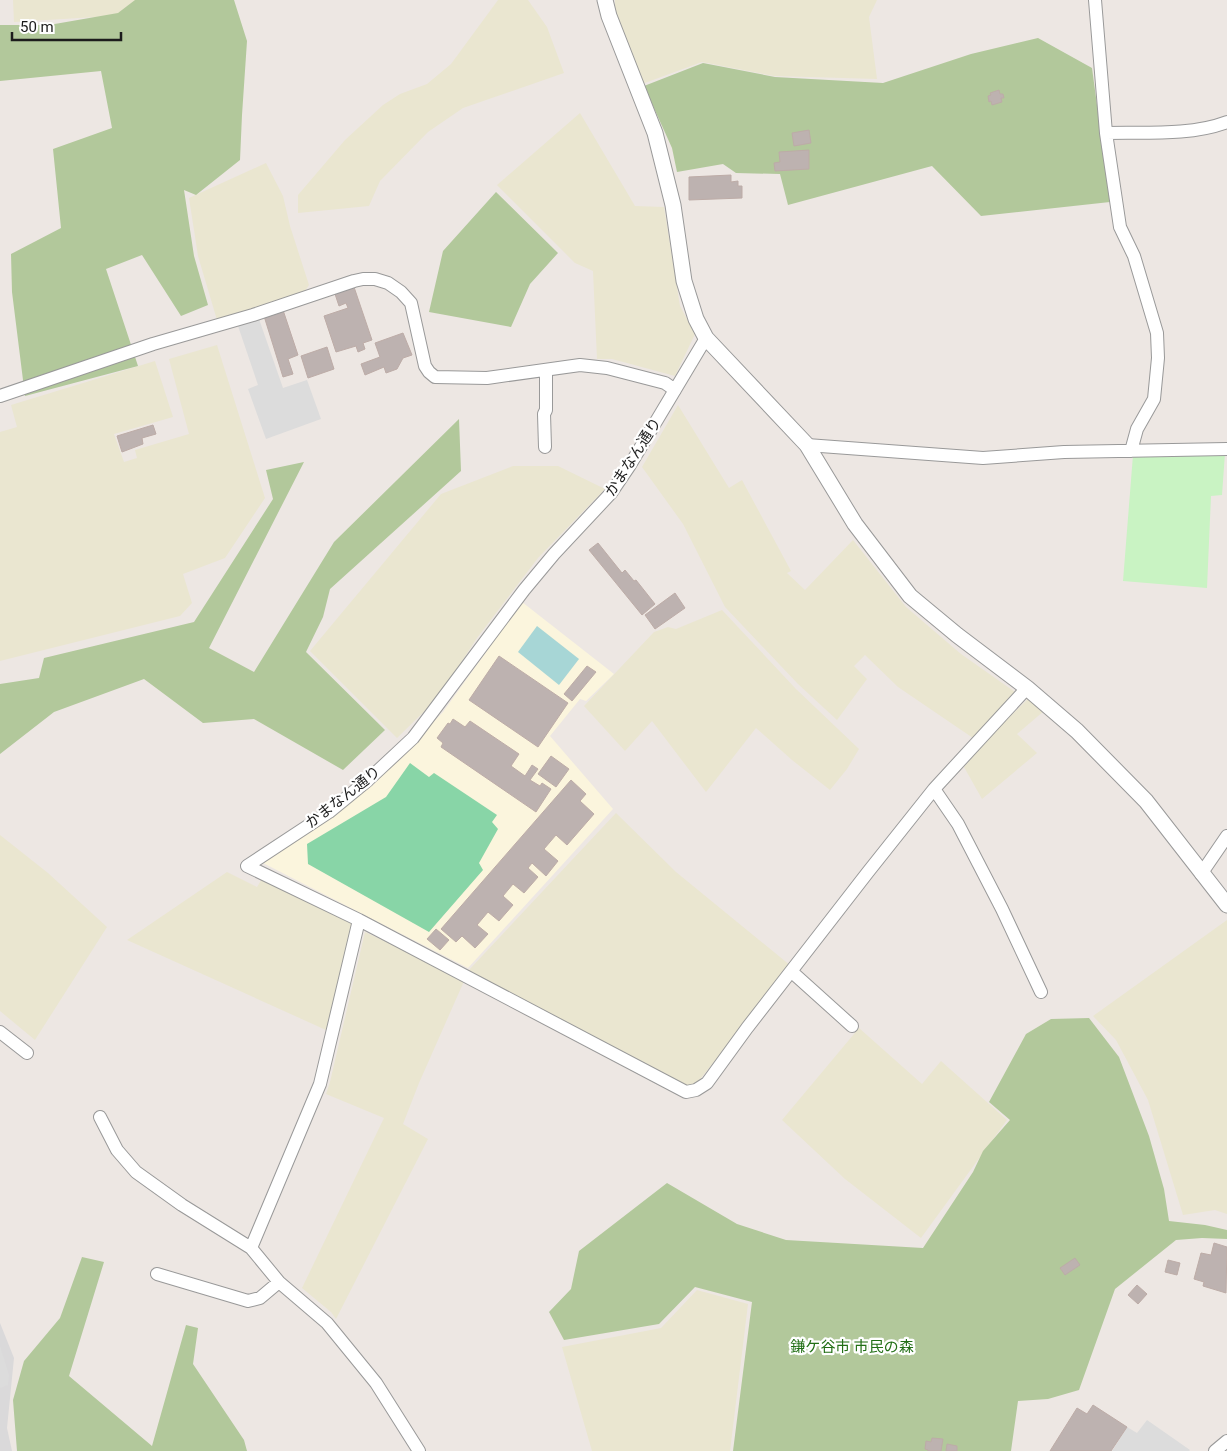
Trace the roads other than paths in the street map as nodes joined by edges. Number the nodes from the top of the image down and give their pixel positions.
1 (605, 0) edge
2 (1095, 0) edge
3 (1227, 122) edge
4 (1106, 134) junction
5 (706, 338) junction
6 (546, 370) junction
7 (675, 390) junction
8 (0, 396) edge
9 (807, 445) junction
10 (545, 447) dead end
11 (1227, 449) edge
12 (1130, 451) junction
13 (1027, 688) junction
14 (934, 789) junction
15 (1227, 836) edge
16 (1202, 874) junction
17 (1227, 905) edge
18 (360, 920) junction
19 (792, 972) junction
20 (1041, 992) dead end
21 (852, 1026) dead end
22 (0, 1032) edge
23 (27, 1053) dead end
24 (100, 1117) dead end
25 (251, 1248) junction
26 (157, 1274) dead end
27 (279, 1282) junction
28 (1227, 1441) edge
29 (418, 1451) edge
30 (1215, 1451) edge

1 - 5 street
2 - 4 street
3 - 4 street
4 - 12 street
5 - 7 street, かまなん通り
5 - 9 street
6 - 7 street
6 - 8 street
6 - 10 street
7 - 18 street, かまなん通り
9 - 12 street
9 - 13 street
11 - 12 street
13 - 14 street
13 - 16 street
14 - 19 street
14 - 20 street
15 - 16 street
16 - 17 street
18 - 19 street
18 - 25 street
19 - 21 street
22 - 23 street
24 - 25 street
25 - 27 street
26 - 27 street
27 - 29 street
28 - 30 street

